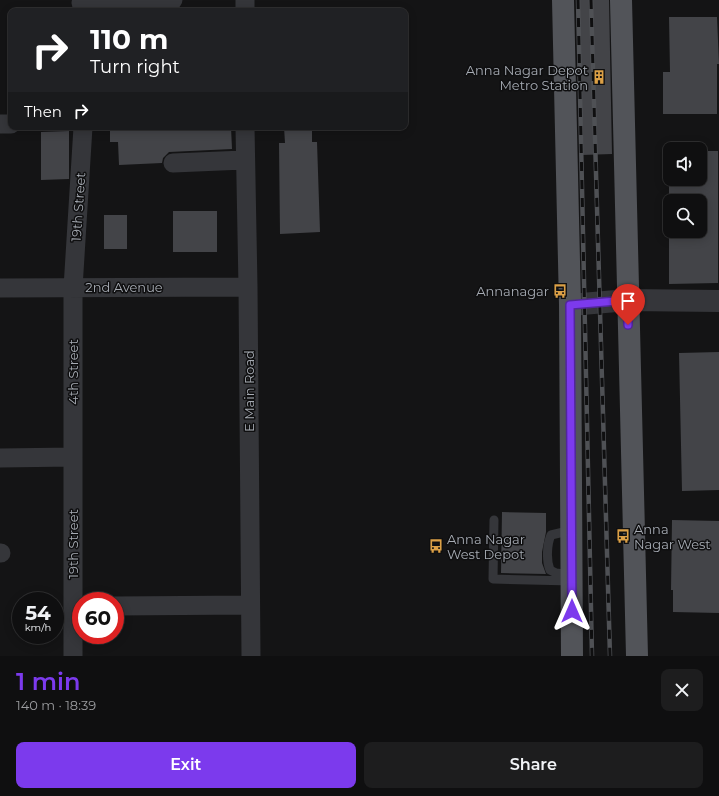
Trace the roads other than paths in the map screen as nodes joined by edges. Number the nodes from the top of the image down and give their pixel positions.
1 (173, 0) edge
2 (563, 0) edge
3 (620, 0) edge
4 (81, 5) edge
5 (83, 130) edge
6 (245, 130) edge
7 (244, 160) junction
8 (173, 163) dead end
9 (248, 287) junction
10 (0, 288) edge
11 (73, 288) junction
12 (628, 300) junction
13 (719, 301) edge
14 (570, 305) junction
15 (73, 457) junction
16 (0, 458) edge
17 (494, 520) dead end
18 (572, 578) junction
19 (77, 592) edge
20 (250, 605) junction
21 (124, 606) edge
22 (74, 644) edge
23 (73, 656) edge
24 (251, 656) edge
25 (572, 656) edge
26 (638, 656) edge

1 - 4 street
2 - 14 main road
3 - 12 main road
5 - 11 street, 19th Street
6 - 7 street, E Main Road
7 - 8 street
7 - 9 street, E Main Road
9 - 11 street, 2nd Avenue
9 - 20 street, E Main Road
10 - 11 street, 2nd Avenue
11 - 15 street, 4th Street
12 - 13 street
12 - 14 street
12 - 26 main road
14 - 18 main road
15 - 16 street
15 - 19 street, 19th Street
17 - 18 lane
18 - 25 main road
20 - 21 street
20 - 24 street, E Main Road
22 - 23 street, 19th Street

